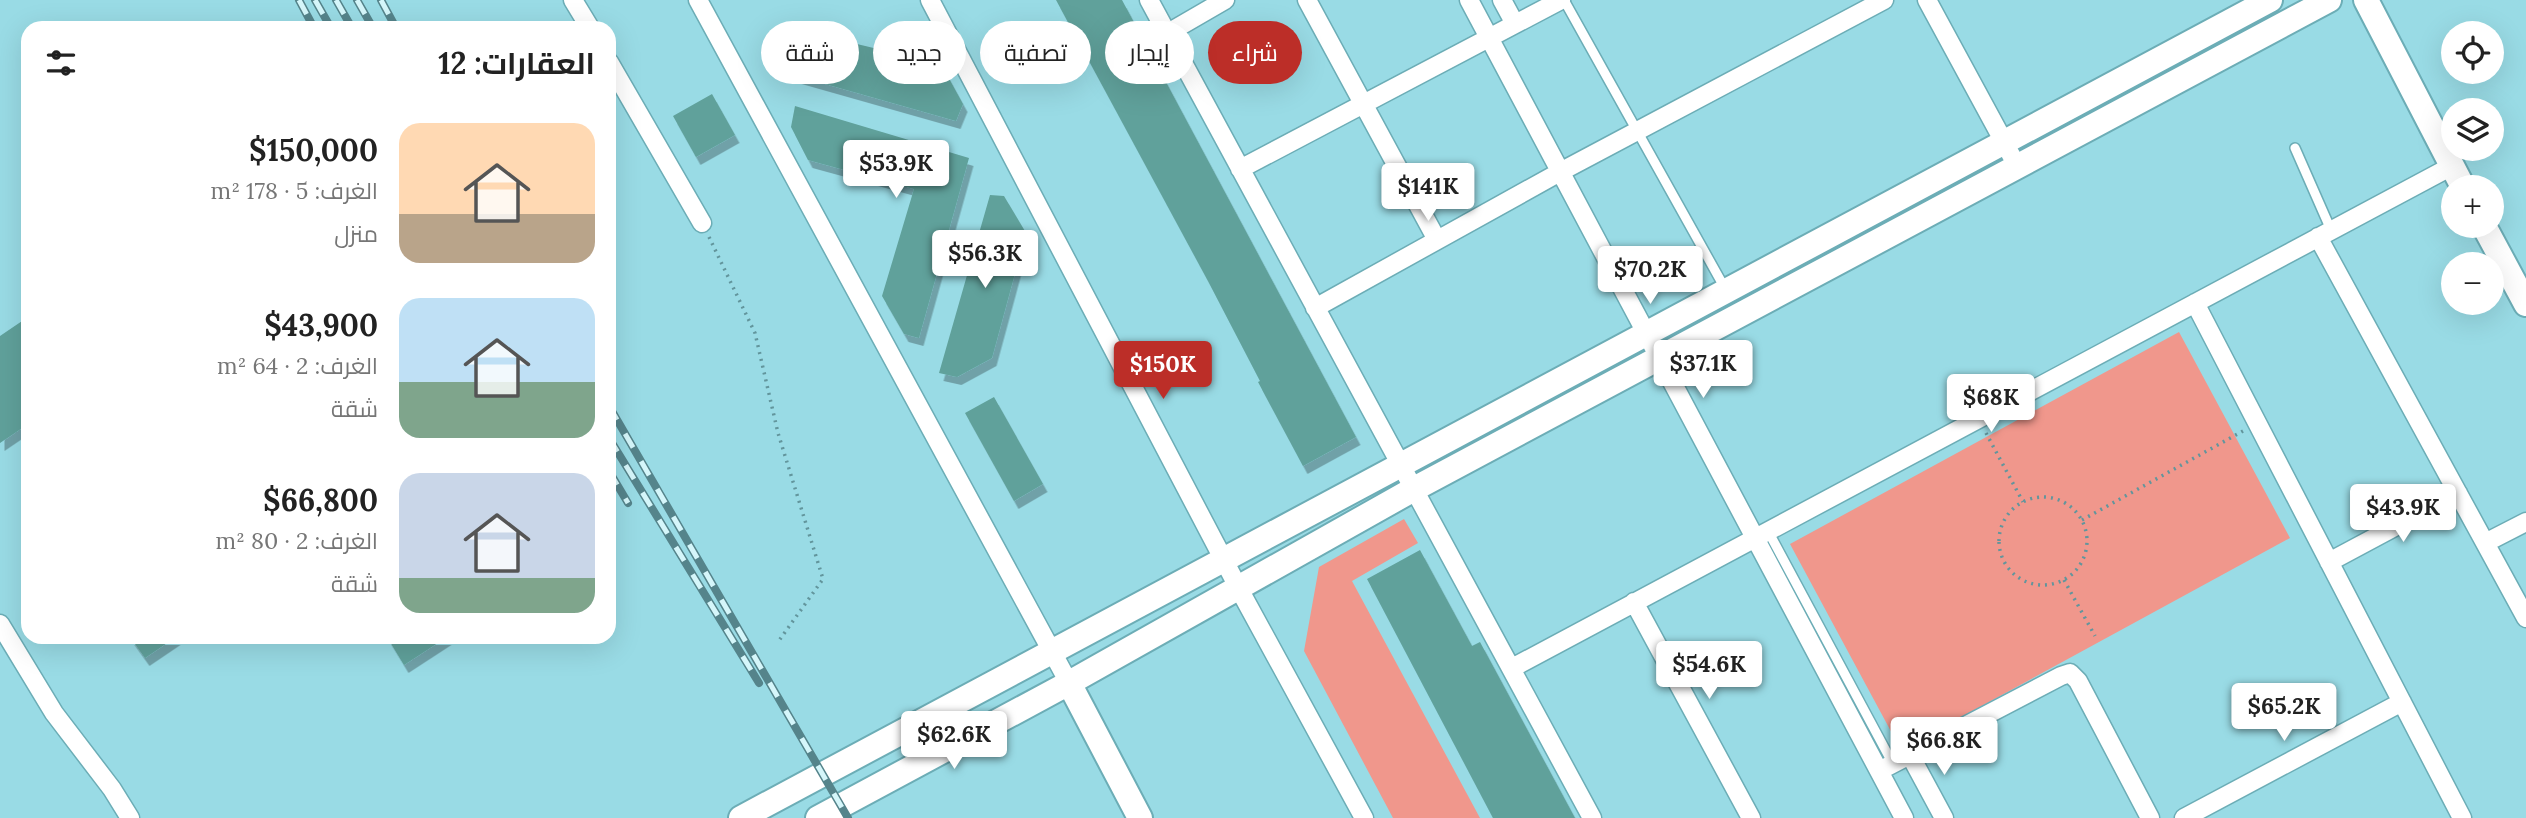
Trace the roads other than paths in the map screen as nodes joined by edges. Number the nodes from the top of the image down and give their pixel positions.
1 (573, 0) edge
2 (698, 0) edge
3 (930, 0) edge
4 (1149, 0) edge
5 (1225, 0) edge
6 (1307, 0) edge
7 (1469, 0) edge
8 (1502, 0) edge
9 (1562, 0) edge
10 (1884, 0) edge
11 (1927, 0) edge
12 (2270, 0) edge
13 (2329, 0) edge
14 (2367, 0) edge
15 (586, 21) edge
16 (1161, 21) edge
17 (1189, 21) edge
18 (1516, 24) junction
19 (1489, 38) junction
20 (616, 74) edge
21 (1194, 82) edge
22 (1363, 104) junction
23 (1637, 131) junction
24 (2004, 142) junction
25 (2295, 148) dead end
26 (2017, 166) junction
27 (1240, 169) junction
28 (1560, 172) junction
29 (2456, 175) edge
30 (2441, 183) edge
31 (702, 223) road end
32 (2325, 233) junction
33 (2491, 238) edge
34 (1437, 240) junction
35 (1722, 283) dead end
36 (2524, 296) edge
37 (2195, 303) junction
38 (1315, 308) junction
39 (1646, 334) junction
40 (1659, 357) junction
41 (1400, 465) junction
42 (1413, 489) junction
43 (2458, 493) junction
44 (2526, 523) edge
45 (1761, 535) junction
46 (2486, 543) junction
47 (1225, 559) junction
48 (2329, 562) junction
49 (1238, 587) junction
50 (1634, 603) junction
51 (2526, 618) edge
52 (0, 624) edge
53 (1052, 652) junction
54 (1511, 668) junction
55 (1069, 683) junction
56 (2402, 702) junction
57 (1910, 755) junction
58 (1886, 768) junction
59 (130, 818) edge
60 (741, 818) edge
61 (818, 818) edge
62 (1140, 818) edge
63 (1364, 818) edge
64 (1592, 818) edge
65 (1751, 818) edge
66 (1903, 818) edge
67 (1944, 818) edge
68 (2150, 818) edge
69 (2184, 818) edge
70 (2462, 818) edge

1 - 15 street
2 - 53 street
3 - 47 street
4 - 16 street
5 - 17 street
6 - 22 street
7 - 19 street
8 - 18 street
9 - 18 street
9 - 23 lane
10 - 23 street
11 - 24 street
12 - 24 street
13 - 26 street
14 - 29 street
18 - 19 street
19 - 22 street
19 - 28 street
20 - 31 street
21 - 27 street
22 - 27 street
22 - 34 street
23 - 28 street
23 - 35 lane
24 - 26 street
24 - 39 street
25 - 32 lane
26 - 40 street
27 - 38 street
28 - 34 street
28 - 39 street
30 - 32 street
32 - 37 street
32 - 43 street
33 - 36 street
34 - 38 street
37 - 45 street
37 - 48 street
38 - 41 street
39 - 40 street
39 - 41 street
40 - 42 street
40 - 45 street
41 - 42 street
41 - 47 street
42 - 49 street
42 - 54 street
43 - 46 street
43 - 48 street
44 - 46 street
45 - 50 street
45 - 58 street
46 - 51 street
47 - 49 street
47 - 53 street
48 - 56 street
49 - 55 street
49 - 63 street
50 - 54 street
50 - 65 street
52 - 59 street
53 - 55 street
53 - 60 street
54 - 64 street
55 - 61 street
55 - 62 street
56 - 69 street
56 - 70 street
57 - 58 street
57 - 67 street
57 - 68 street
58 - 66 street

